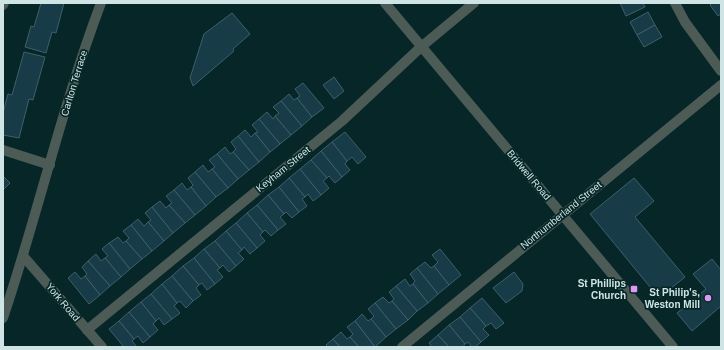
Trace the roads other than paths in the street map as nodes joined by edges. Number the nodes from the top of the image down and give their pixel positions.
1 (101, 3) edge
2 (385, 3) edge
3 (474, 3) edge
4 (675, 3) edge
5 (421, 47) junction
6 (721, 71) edge
7 (721, 85) edge
8 (3, 150) edge
9 (50, 165) junction
10 (563, 214) junction
11 (24, 257) junction
12 (3, 318) edge
13 (87, 330) junction
14 (102, 347) edge
15 (402, 347) edge
16 (673, 347) edge

1 - 9 street, Carlton Terrace
2 - 5 street, Bridwell Road
3 - 5 street, Keyham Street
4 - 6 street
5 - 10 street, Bridwell Road
5 - 13 street, Keyham Street
7 - 10 street, Northumberland Street
8 - 9 street
9 - 11 street, Carlton Terrace
10 - 15 street, Northumberland Street
10 - 16 street, Bridwell Road
11 - 12 street, Carlton Terrace
11 - 13 street, York Road
13 - 14 street, York Road

